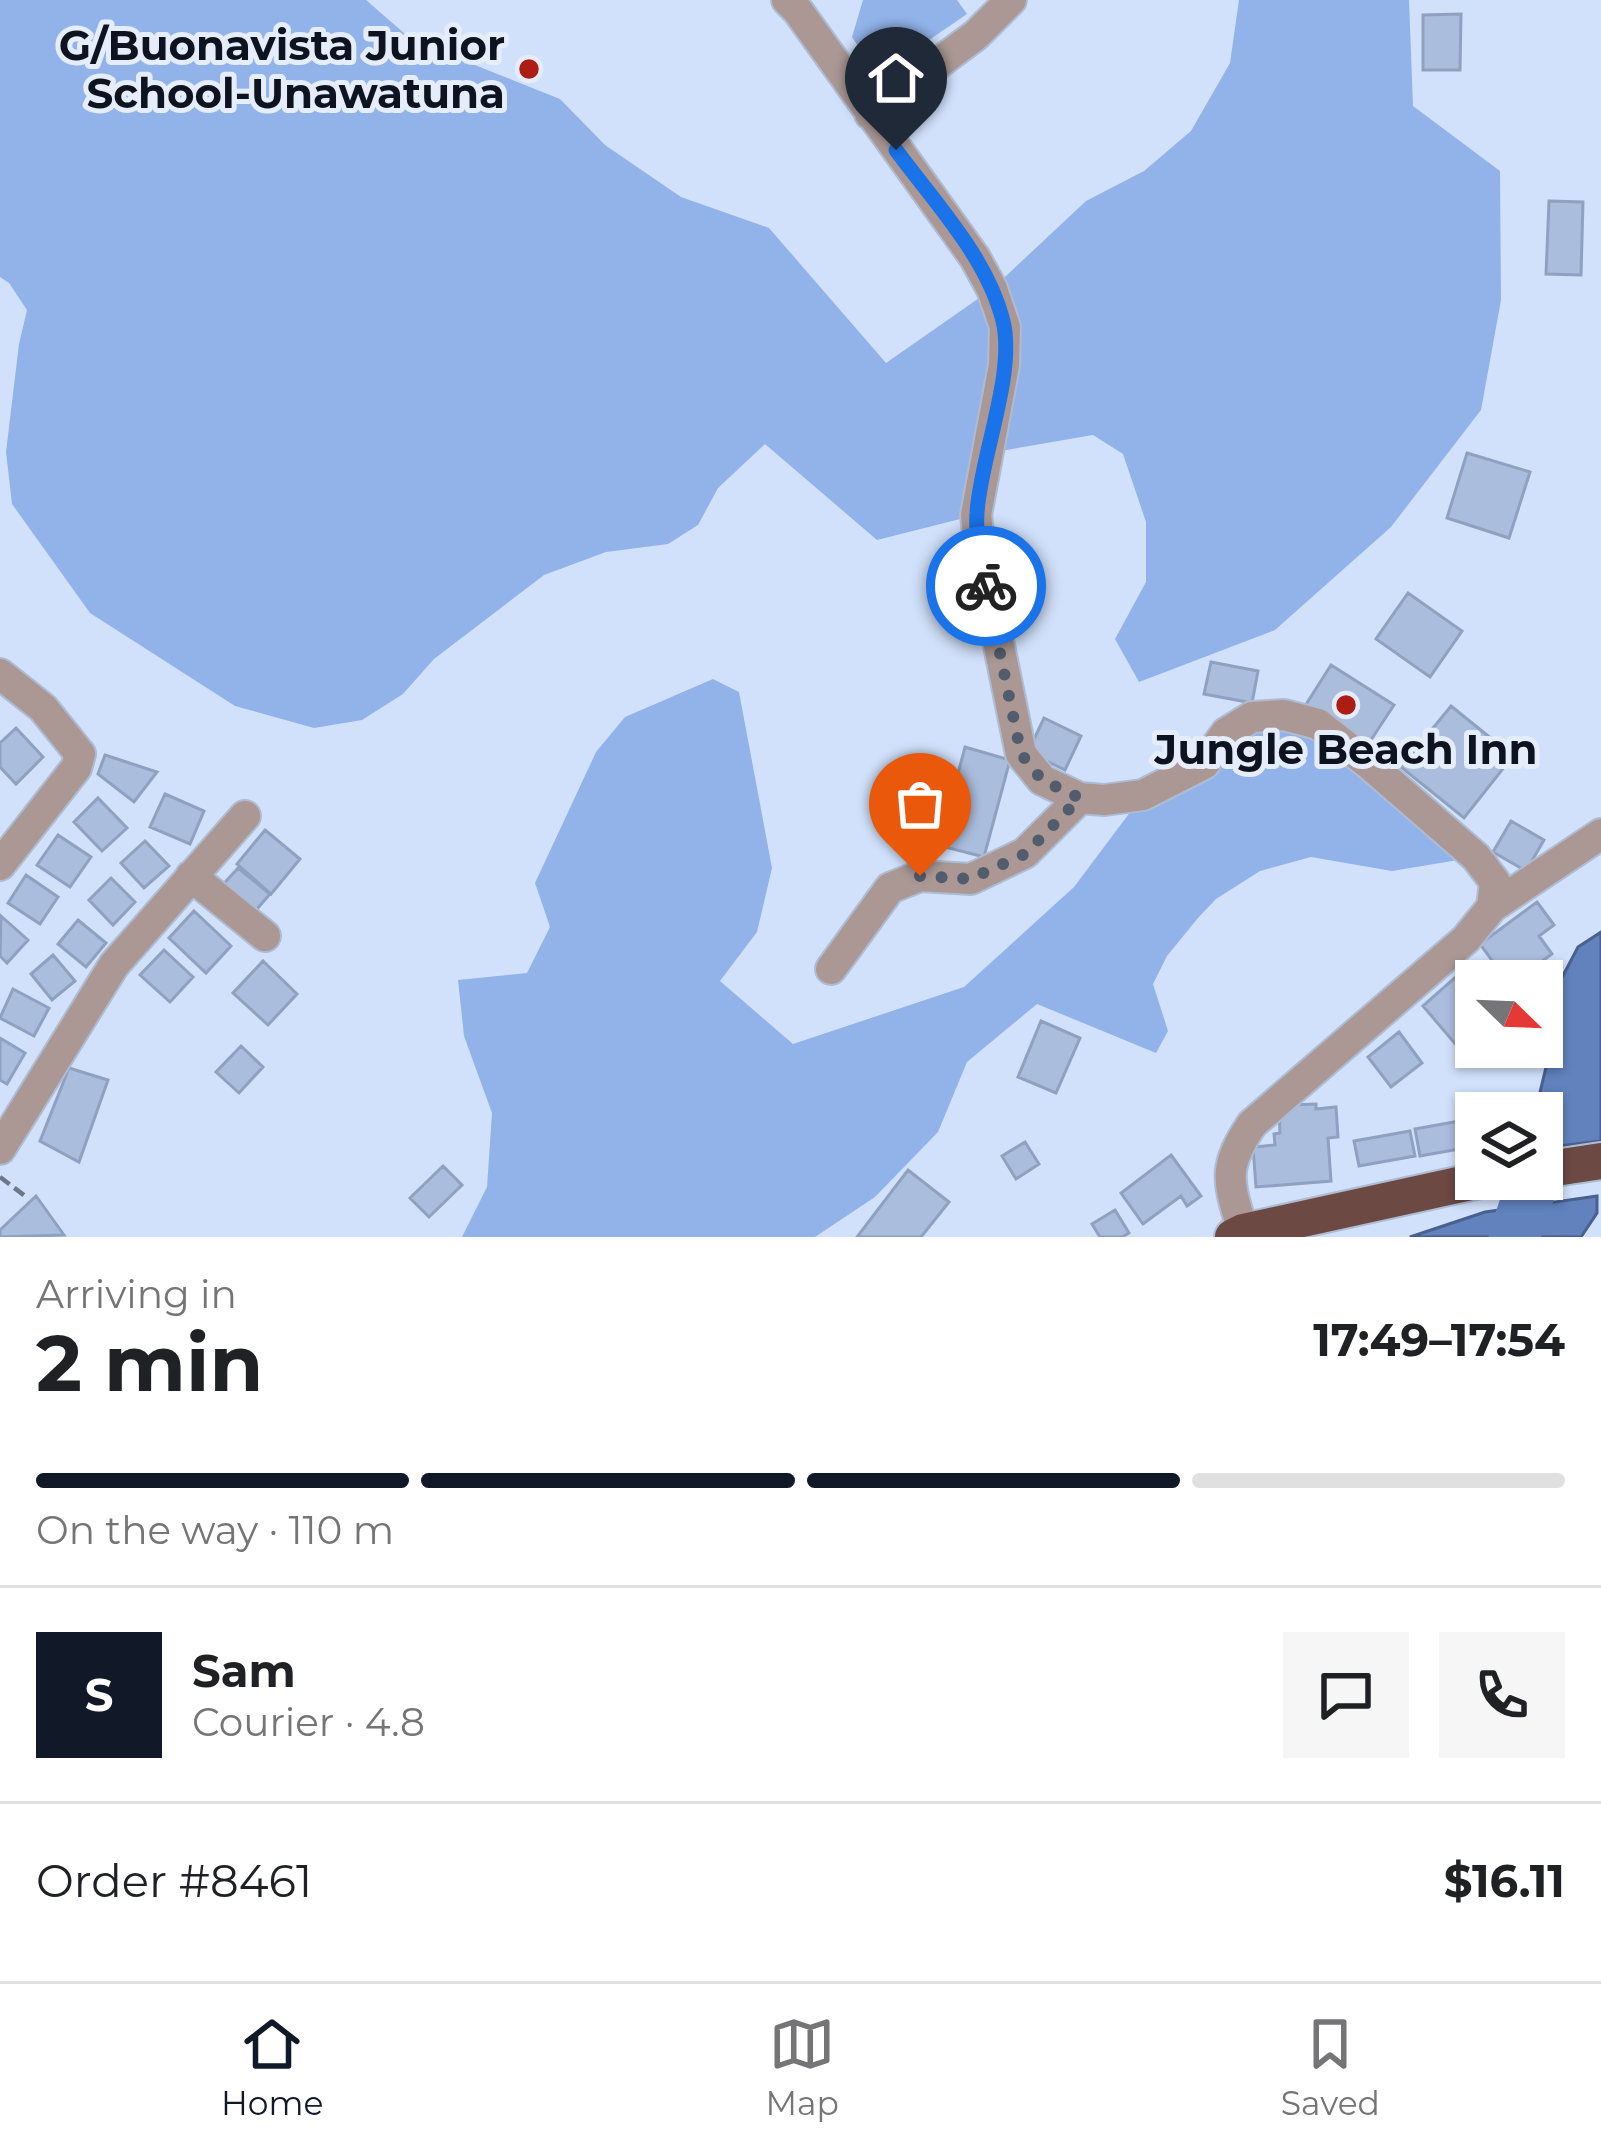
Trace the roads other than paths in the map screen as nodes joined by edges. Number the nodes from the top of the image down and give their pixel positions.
1 (787, 0) edge
2 (1011, 0) edge
3 (870, 114) junction
4 (0, 674) edge
5 (1080, 798) junction
6 (244, 815) dead end
7 (1601, 834) edge
8 (0, 865) edge
9 (190, 876) junction
10 (1492, 907) junction
11 (265, 936) dead end
12 (831, 969) dead end
13 (0, 1149) edge
14 (1601, 1161) edge
15 (1563, 1167) edge
16 (1455, 1185) edge
17 (1238, 1234) edge

1 - 3 street
2 - 3 street
3 - 5 street
4 - 8 street
5 - 10 street
5 - 12 street
6 - 9 street
7 - 10 street
9 - 11 street
9 - 13 street
10 - 17 street
14 - 15 highway
16 - 17 highway

